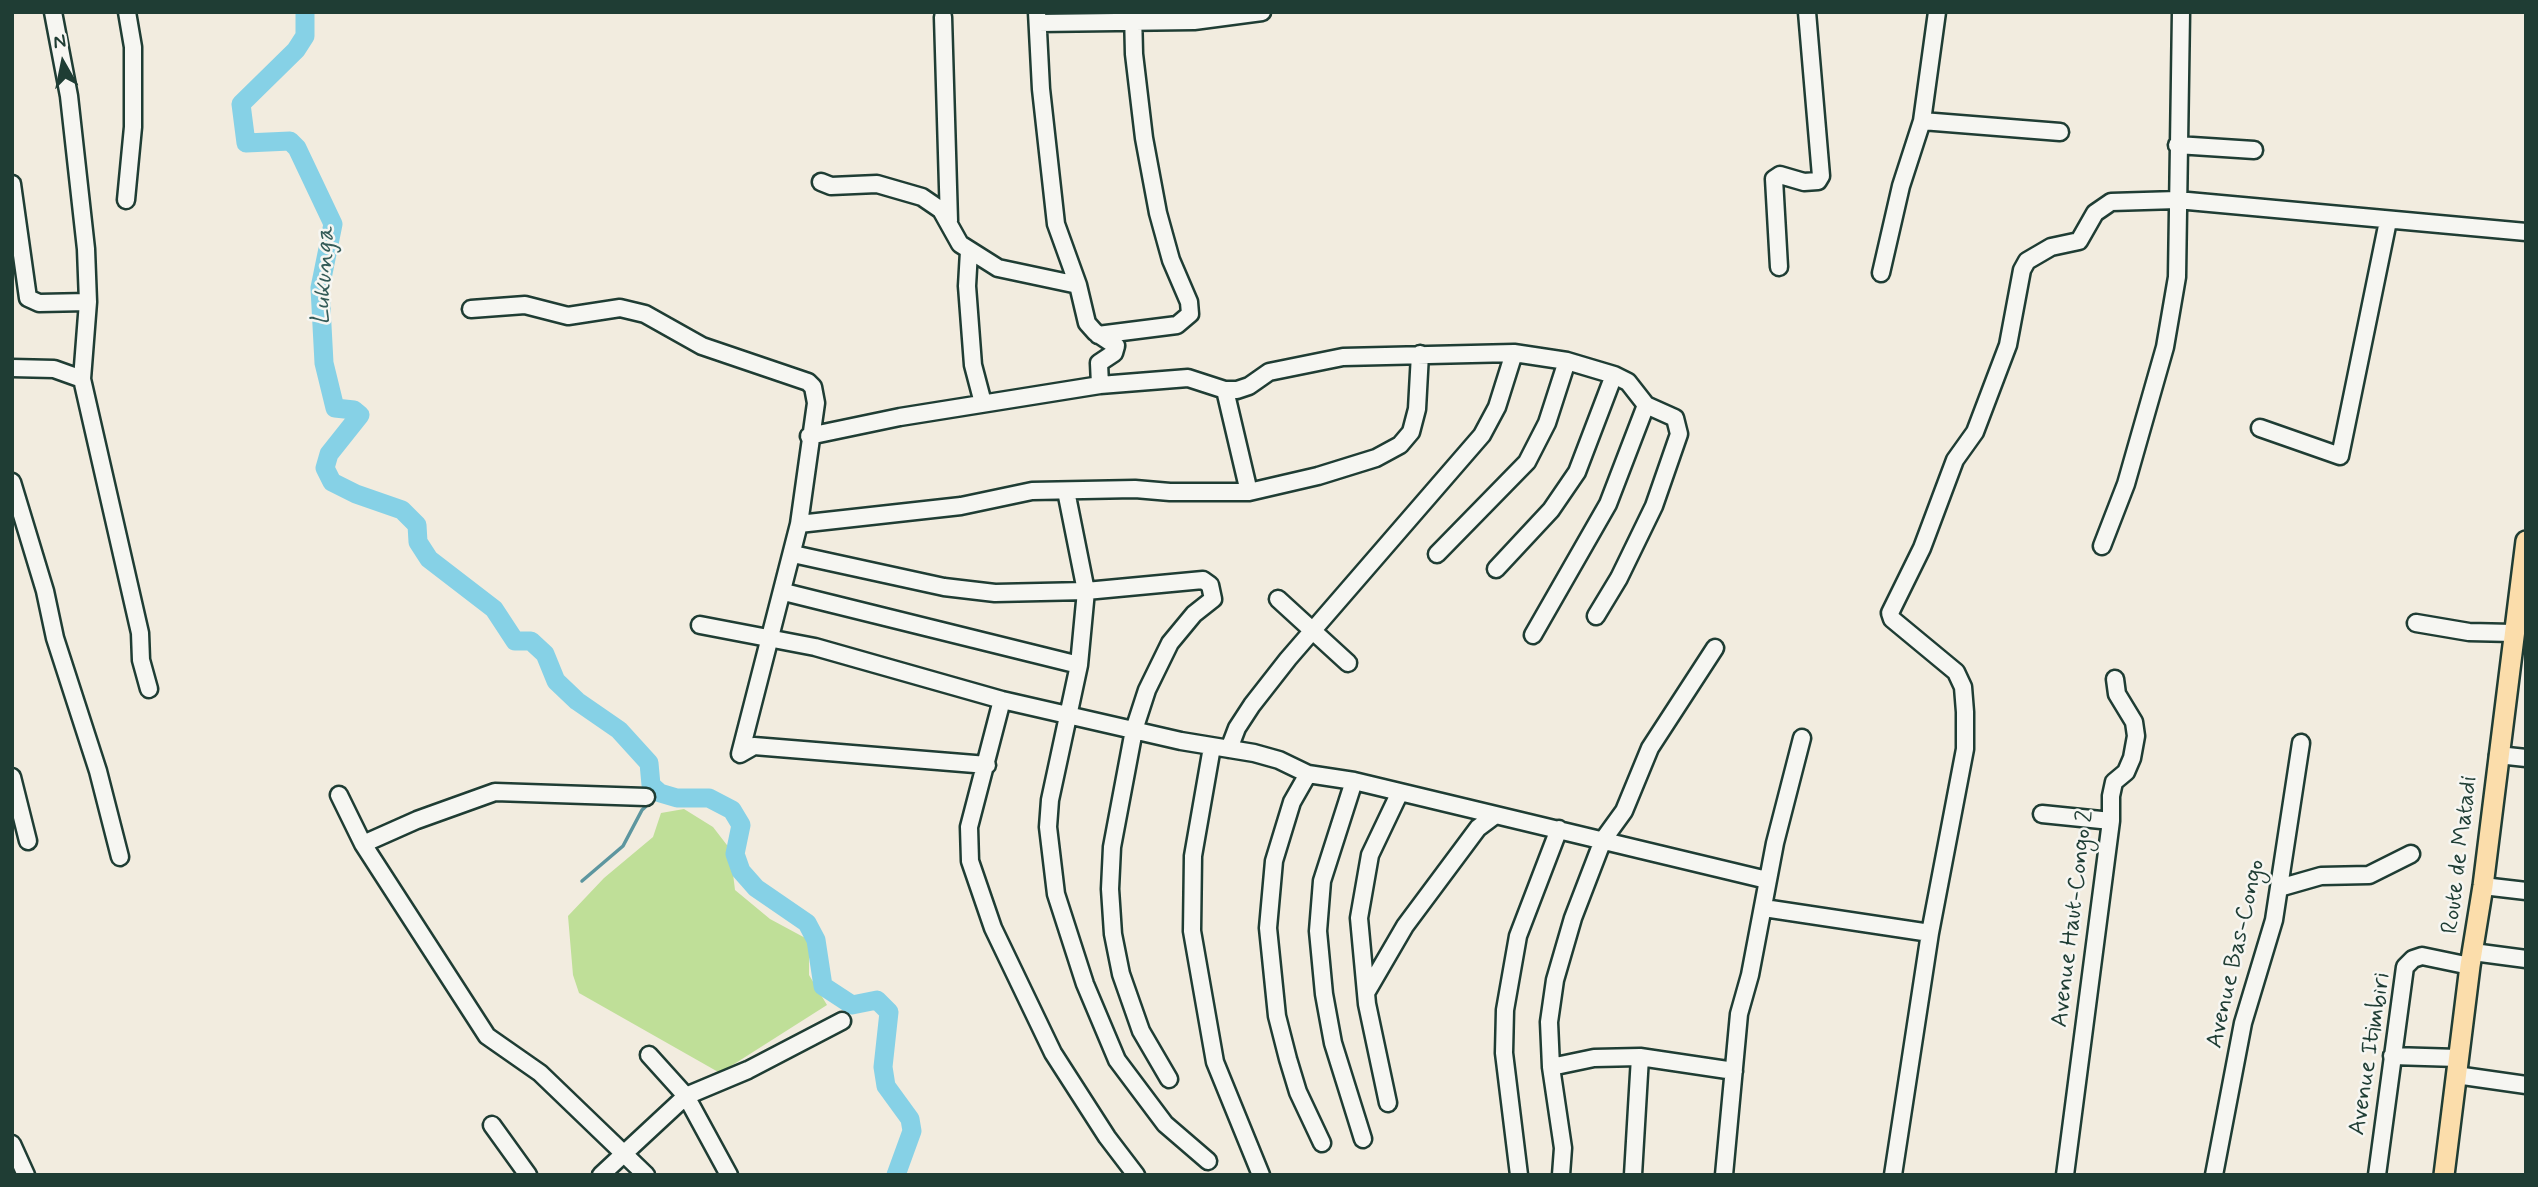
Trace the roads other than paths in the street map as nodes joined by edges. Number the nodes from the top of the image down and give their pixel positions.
1 (53, 12) edge
2 (127, 12) edge
3 (1262, 12) edge
4 (1807, 12) edge
5 (1937, 12) edge
6 (2180, 12) edge
7 (943, 17) dead end
8 (1037, 18) edge
9 (1133, 18) edge
10 (1922, 121) junction
11 (2060, 132) dead end
12 (2177, 145) junction
13 (2254, 150) dead end
14 (821, 182) dead end
15 (12, 184) edge
16 (126, 200) dead end
17 (2177, 200) junction
18 (949, 221) junction
19 (2388, 221) junction
20 (2526, 232) edge
21 (969, 251) junction
22 (17, 257) edge
23 (1779, 267) dead end
24 (1881, 273) dead end
25 (1078, 285) junction
26 (88, 302) junction
27 (471, 309) dead end
28 (1098, 335) junction
29 (1514, 353) junction
30 (1420, 354) junction
31 (1567, 361) junction
32 (12, 368) edge
33 (1614, 374) junction
34 (82, 379) junction
35 (1100, 385) junction
36 (1226, 390) junction
37 (983, 403) junction
38 (1646, 405) junction
39 (2260, 428) dead end
40 (809, 436) junction
41 (12, 482) edge
42 (1066, 491) junction
43 (1249, 492) junction
44 (799, 524) junction
45 (2526, 541) edge
46 (2102, 547) dead end
47 (793, 554) junction
48 (1437, 554) dead end
49 (1496, 569) dead end
50 (1086, 591) junction
51 (784, 592) junction
52 (1278, 599) dead end
53 (1596, 616) dead end
54 (2416, 623) dead end
55 (700, 625) dead end
56 (1313, 629) junction
57 (2513, 633) junction
58 (1534, 635) dead end
59 (772, 637) junction
60 (1714, 648) dead end
61 (2518, 661) edge
62 (1348, 663) dead end
63 (1079, 665) junction
64 (2115, 679) dead end
65 (149, 689) dead end
66 (1002, 700) junction
67 (1069, 716) junction
68 (1134, 730) junction
69 (1802, 738) dead end
70 (2301, 744) dead end
71 (1212, 747) junction
72 (1229, 749) junction
73 (2498, 755) junction
74 (2526, 758) edge
75 (987, 765) junction
76 (1308, 774) junction
77 (12, 777) edge
78 (1354, 781) junction
79 (1400, 792) junction
80 (339, 795) dead end
81 (646, 797) dead end
82 (2042, 814) dead end
83 (1494, 816) junction
84 (2111, 821) junction
85 (1559, 829) junction
86 (1602, 840) junction
87 (28, 841) dead end
88 (363, 844) junction
89 (2411, 854) dead end
90 (120, 857) dead end
91 (1767, 880) junction
92 (2483, 886) junction
93 (2279, 888) junction
94 (2526, 891) edge
95 (1764, 908) junction
96 (1930, 933) junction
97 (2471, 959) junction
98 (2526, 959) edge
99 (1366, 993) junction
100 (842, 1021) dead end
101 (649, 1055) dead end
102 (2392, 1056) junction
103 (1640, 1057) junction
104 (2457, 1067) junction
105 (1551, 1068) junction
106 (1734, 1070) junction
107 (1169, 1079) dead end
108 (2526, 1085) edge
109 (686, 1096) junction
110 (1388, 1102) dead end
111 (492, 1125) dead end
112 (1363, 1139) dead end
113 (1322, 1143) dead end
114 (12, 1144) edge
115 (626, 1153) junction
116 (1208, 1161) dead end
117 (1898, 1174) edge
118 (26, 1175) edge
119 (528, 1175) edge
120 (601, 1175) edge
121 (646, 1175) edge
122 (729, 1175) edge
123 (1136, 1175) edge
124 (1261, 1175) edge
125 (1519, 1175) edge
126 (1561, 1175) edge
127 (1633, 1175) edge
128 (1724, 1175) edge
129 (2065, 1175) edge
130 (2214, 1175) edge
131 (2377, 1175) edge
132 (2444, 1175) edge

1 - 26 street
2 - 16 street
3 - 9 street
4 - 23 street
5 - 10 street
6 - 12 street
7 - 18 street
8 - 9 street
8 - 25 street
9 - 28 street
10 - 11 street
10 - 24 street
12 - 13 street
12 - 17 street
14 - 18 street
15 - 22 street
17 - 19 street
17 - 46 street
17 - 96 street
18 - 21 street
19 - 20 street
19 - 39 street
21 - 25 street
21 - 37 street
22 - 26 street
25 - 28 street
26 - 34 street
27 - 40 street
28 - 35 street
29 - 30 street
29 - 31 street
29 - 56 street
30 - 36 street
30 - 43 street
31 - 33 street
31 - 48 street
32 - 34 street
33 - 38 street
33 - 49 street
34 - 65 street
35 - 36 street
35 - 37 street
36 - 43 street
37 - 40 street
38 - 53 street
38 - 58 street
40 - 44 street
41 - 90 street
42 - 43 street
42 - 44 street
42 - 50 street
44 - 47 street
45 - 57 main road, Route de Matadi
47 - 50 street
47 - 51 street
50 - 63 street
50 - 68 street
51 - 59 street
51 - 63 street
52 - 56 street
54 - 57 street
55 - 59 street
56 - 62 street
56 - 72 street
57 - 61 main road, Route de Matadi
59 - 66 street
59 - 75 street
60 - 86 street
61 - 73 main road, Route de Matadi
63 - 67 street
64 - 84 street, Avenue Haut-Congo 2
66 - 67 street
66 - 75 street
67 - 68 street
67 - 116 street
68 - 71 street
68 - 107 street
69 - 91 street
70 - 93 street, Avenue Bas-Congo
71 - 72 street
71 - 124 street
72 - 76 street
73 - 74 street
73 - 92 main road, Route de Matadi
75 - 123 street
76 - 78 street
76 - 113 street
77 - 87 street
78 - 79 street
78 - 112 street
79 - 83 street
79 - 99 street
80 - 88 street
81 - 88 street
82 - 84 street
83 - 85 street
83 - 99 street
84 - 129 street, Avenue Haut-Congo 2
85 - 86 street
85 - 125 street
86 - 91 street
86 - 105 street
88 - 115 street
89 - 93 street
91 - 95 street
92 - 94 street
92 - 97 main road, Route de Matadi
93 - 130 street, Avenue Bas-Congo
95 - 96 street
95 - 106 street
96 - 117 street
97 - 98 street, Avenue Itimbiri
97 - 102 street, Avenue Itimbiri
97 - 104 main road, Route de Matadi
99 - 110 street
100 - 109 street
101 - 109 street
102 - 104 street
102 - 131 street, Avenue Itimbiri
103 - 105 street
103 - 106 street
103 - 127 street
104 - 108 street
104 - 132 main road, Route de Matadi
105 - 126 street
106 - 128 street
109 - 115 street
109 - 122 street
111 - 119 street
114 - 118 street
115 - 120 street
115 - 121 street

